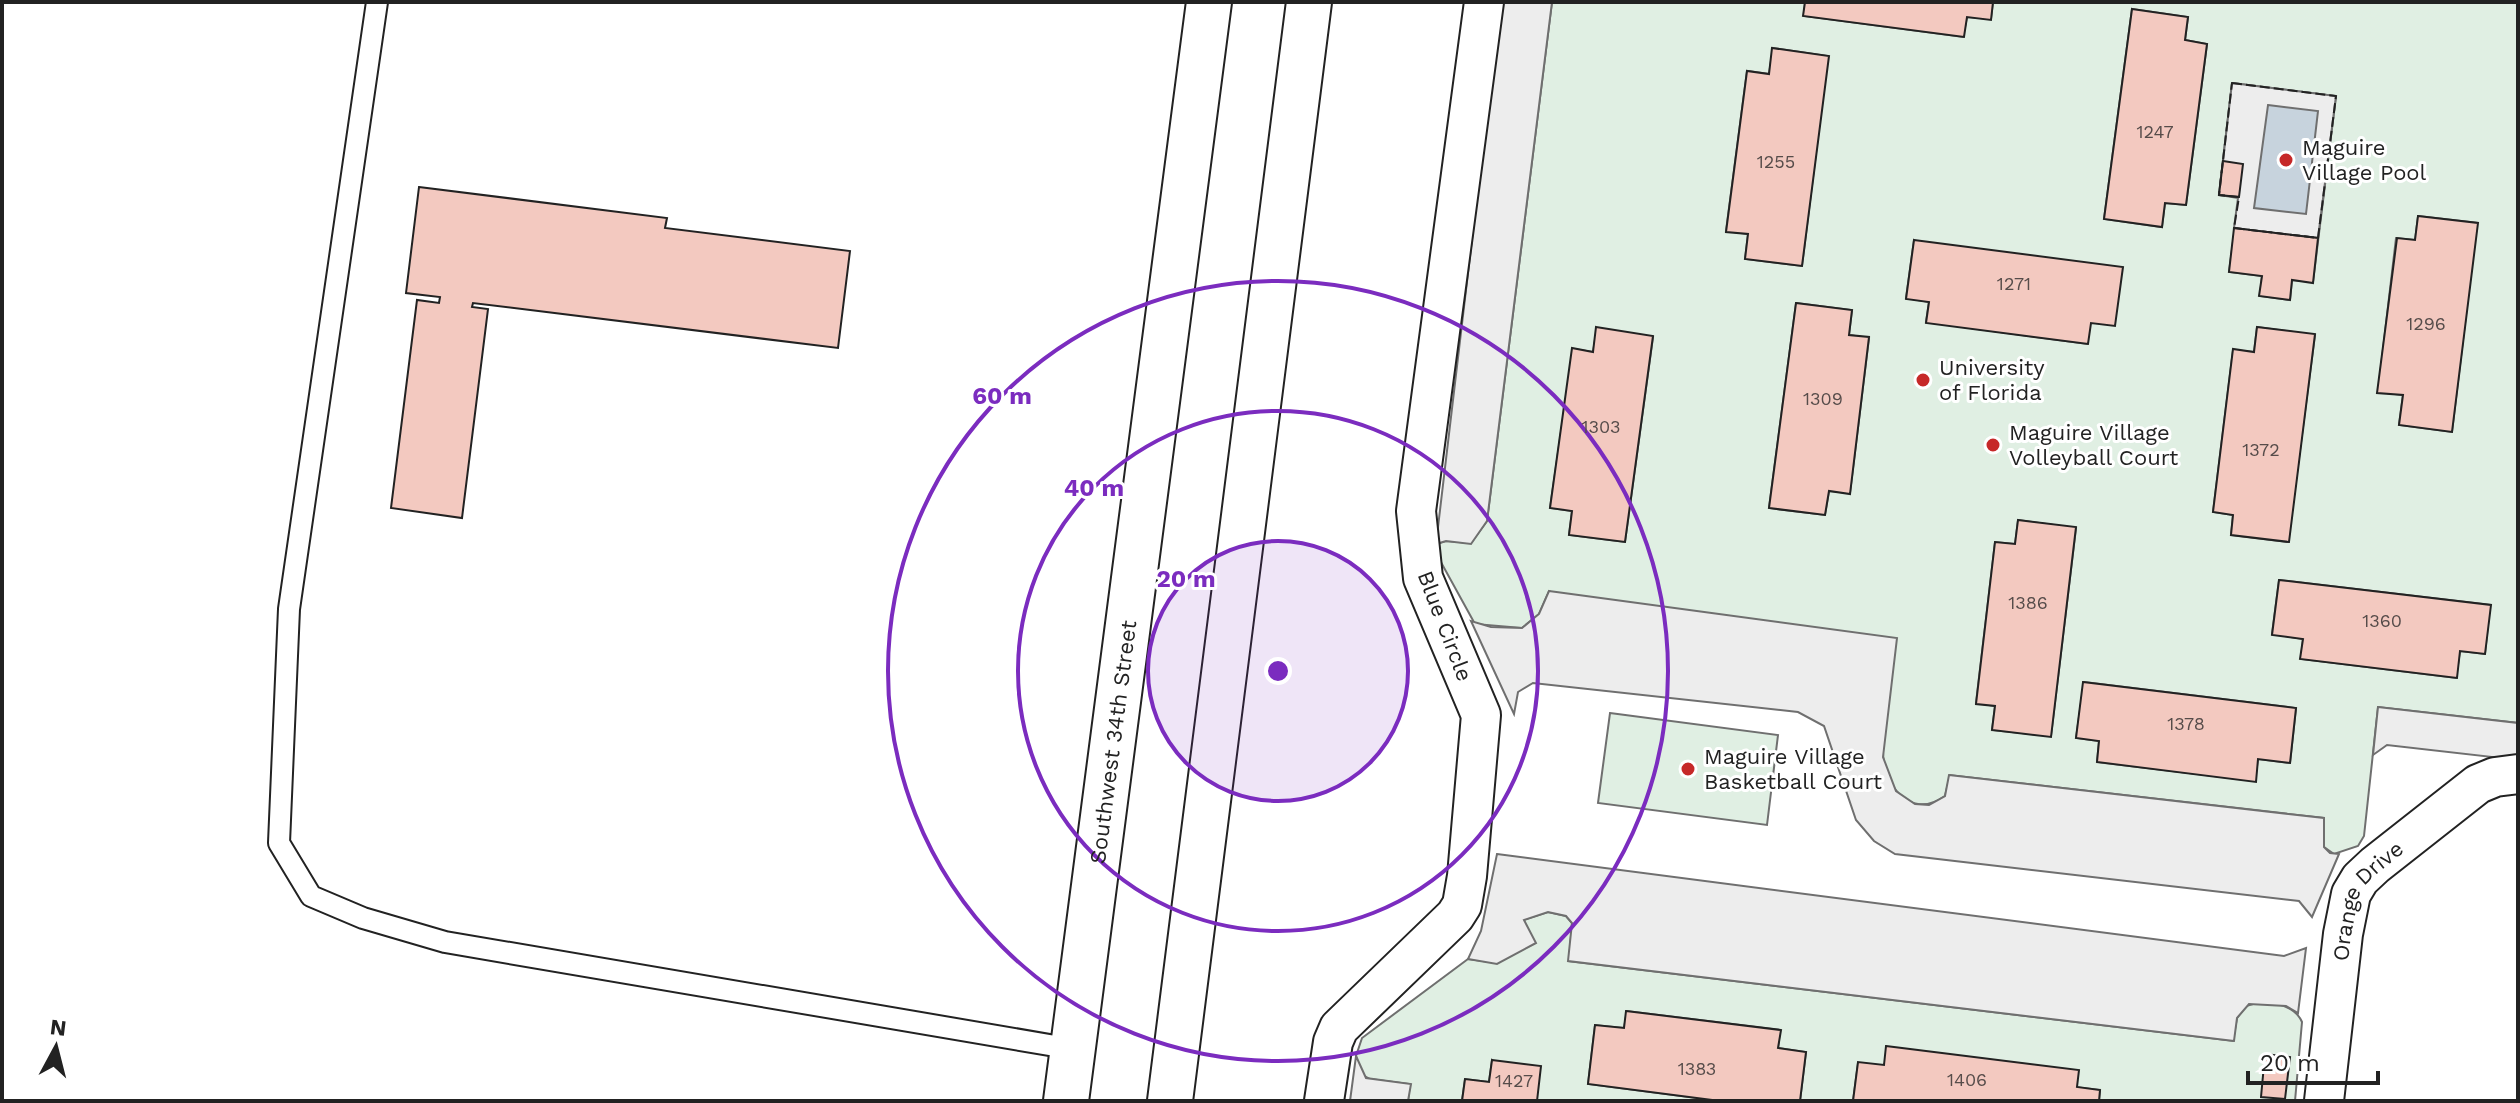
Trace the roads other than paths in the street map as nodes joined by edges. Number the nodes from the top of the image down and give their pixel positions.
1 (377, 2) edge
2 (1209, 2) edge
3 (1309, 2) edge
4 (1484, 2) edge
5 (2518, 774) edge
6 (1073, 1049) junction
7 (1066, 1101) edge
8 (1170, 1101) edge
9 (1324, 1101) edge
10 (2324, 1101) edge

1 - 6 lane
2 - 6 main road, Southwest 34th Street
3 - 8 main road
4 - 9 street, Blue Circle
5 - 10 street, Orange Drive
6 - 7 main road, Southwest 34th Street

